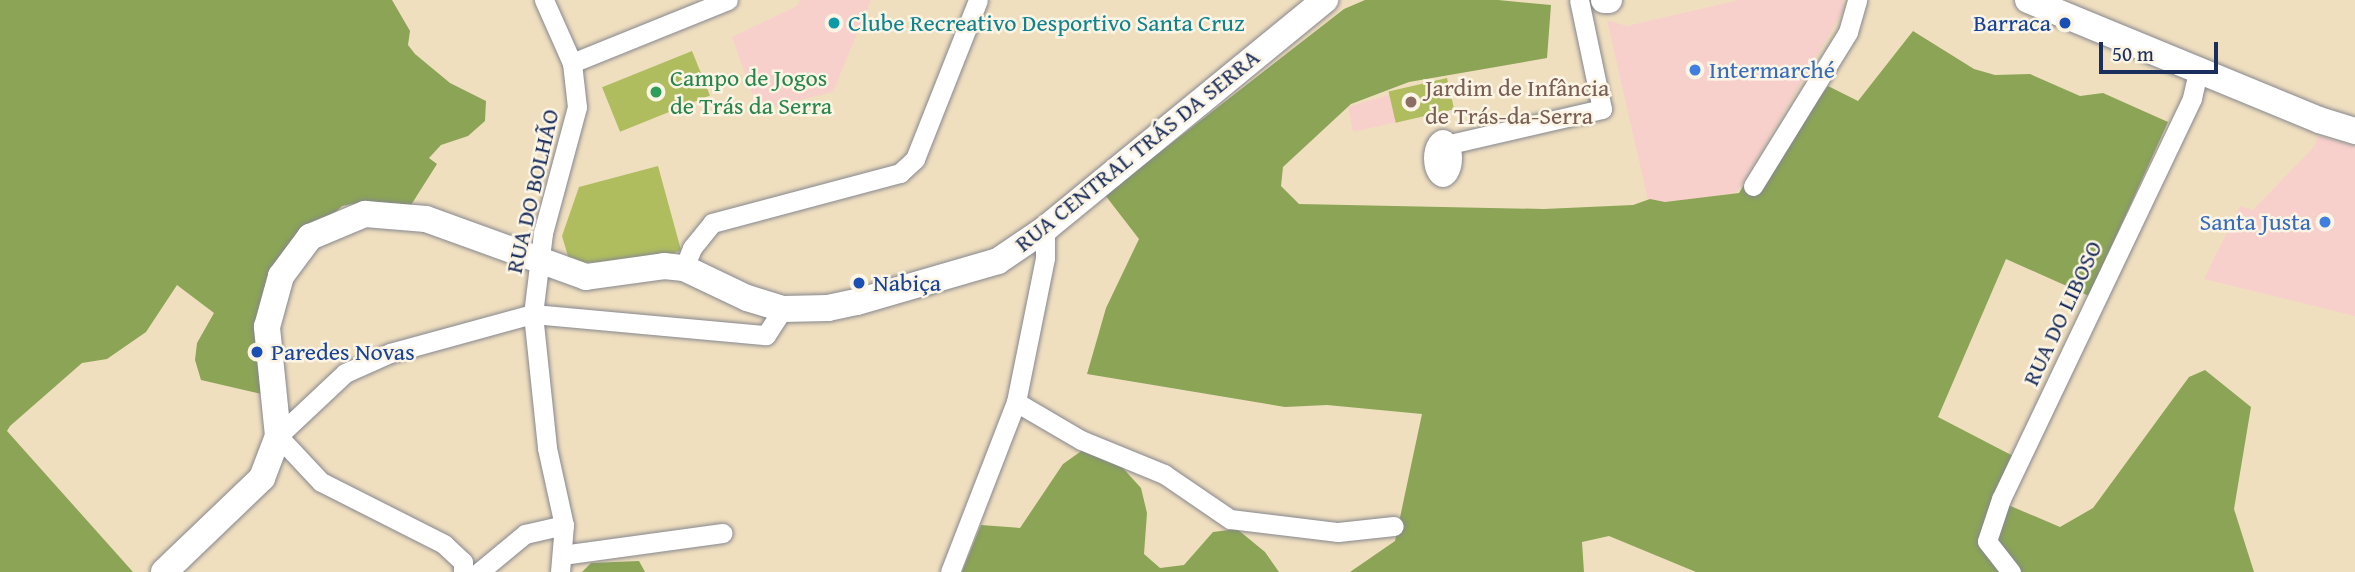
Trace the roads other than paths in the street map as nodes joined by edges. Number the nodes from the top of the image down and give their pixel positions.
1 (544, 0) edge
2 (728, 0) edge
3 (978, 0) edge
4 (1578, 0) edge
5 (1857, 0) edge
6 (2028, 0) edge
7 (1321, 1) edge
8 (572, 63) junction
9 (2198, 71) junction
10 (2355, 131) edge
11 (1450, 144) dead end
12 (1753, 186) dead end
13 (1045, 229) junction
14 (543, 263) junction
15 (684, 268) junction
16 (783, 309) junction
17 (533, 314) junction
18 (1016, 402) junction
19 (278, 436) junction
20 (564, 525) junction
21 (1394, 526) dead end
22 (722, 533) dead end
23 (561, 564) edge
24 (164, 572) edge
25 (463, 572) edge
26 (479, 572) edge
27 (950, 572) edge
28 (2011, 572) edge

1 - 8 street, RUA DO BOLHÃO
2 - 8 street
3 - 15 street
4 - 11 street
5 - 12 street
6 - 9 main road
7 - 13 main road, RUA CENTRAL TRÁS DA SERRA
8 - 14 street, RUA DO BOLHÃO
9 - 10 main road
9 - 28 street, RUA DO LIBOSO
13 - 16 main road, RUA CENTRAL TRÁS DA SERRA
13 - 18 street
14 - 15 main road
14 - 17 street, RUA DO BOLHÃO
14 - 19 main road
15 - 16 main road
16 - 17 street
17 - 19 street
17 - 20 street, RUA DO BOLHÃO
18 - 21 street
18 - 27 street
19 - 24 main road
19 - 25 street
20 - 23 street, RUA DO BOLHÃO
20 - 26 street
22 - 23 street

